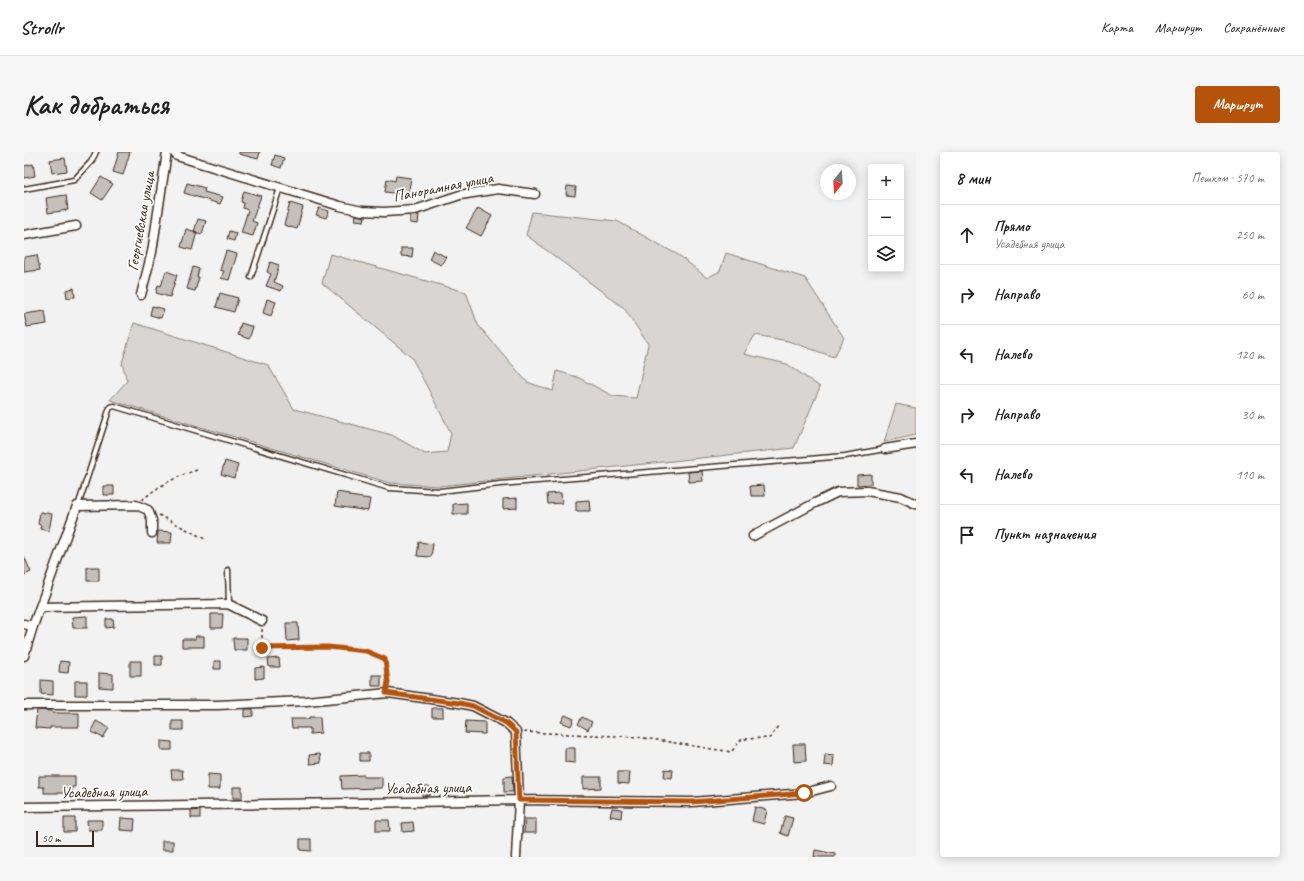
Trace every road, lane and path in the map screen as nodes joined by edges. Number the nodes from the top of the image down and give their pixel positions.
1 (96, 152) edge
2 (167, 152) edge
3 (174, 152) edge
4 (280, 188) junction
5 (24, 189) edge
6 (535, 194) dead end
7 (76, 226) dead end
8 (24, 235) edge
9 (251, 277) dead end
10 (140, 295) dead end
11 (916, 444) edge
12 (885, 449) joint
13 (197, 470) dead end
14 (916, 504) edge
15 (136, 505) junction
16 (78, 506) junction
17 (148, 510) junction
18 (152, 532) dead end
19 (753, 536) dead end
20 (207, 540) dead end
21 (228, 570) dead end
22 (230, 604) junction
23 (41, 607) junction
24 (262, 621) joint
25 (24, 624) edge
26 (33, 626) junction
27 (24, 656) edge
28 (386, 693) junction
29 (24, 705) edge
30 (778, 726) dead end
31 (516, 732) junction
32 (831, 786) dead end
33 (519, 800) junction
34 (24, 807) edge
35 (516, 857) edge

1 - 5 lane
2 - 10 street, Георгиевская улица
3 - 4 street, Панорамная улица
4 - 6 street, Панорамная улица
4 - 9 lane
7 - 8 street
11 - 12 street
12 - 16 lane
13 - 15 path
14 - 19 street
15 - 16 street
15 - 17 street
16 - 23 street
17 - 18 street
17 - 20 path
21 - 22 lane
22 - 23 street
22 - 24 street
23 - 26 street
24 - 28 path
25 - 26 street
26 - 27 street
28 - 29 street
28 - 31 street
30 - 31 path
31 - 33 street
32 - 33 street, Усадебная улица
33 - 34 street, Усадебная улица
33 - 35 street

